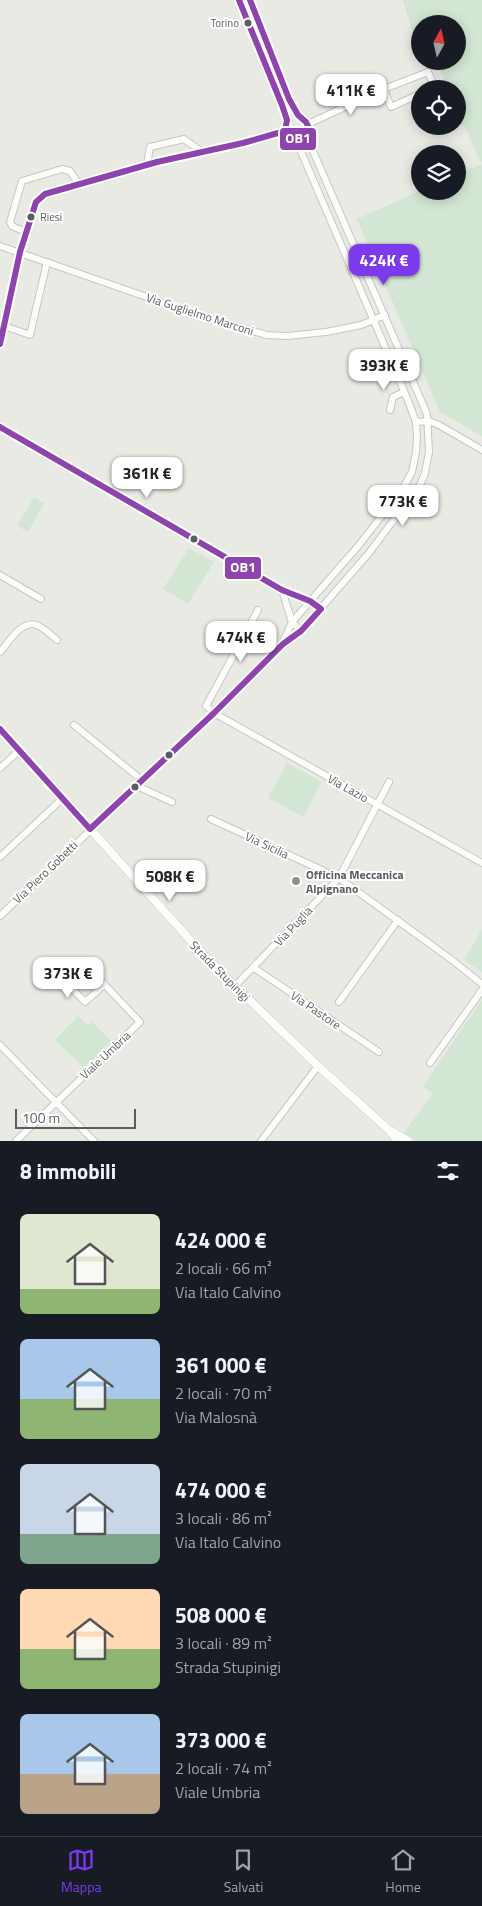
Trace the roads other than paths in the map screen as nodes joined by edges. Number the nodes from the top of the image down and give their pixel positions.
1 (239, 0) edge
2 (250, 0) edge
3 (431, 80) edge
4 (384, 89) junction
5 (411, 98) edge
6 (298, 115) junction
7 (287, 120) junction
8 (308, 124) junction
9 (285, 131) junction
10 (306, 135) junction
11 (296, 140) junction
12 (202, 152) junction
13 (147, 164) junction
14 (78, 183) junction
15 (26, 232) junction
16 (0, 246) edge
17 (20, 252) junction
18 (47, 262) junction
19 (385, 315) junction
20 (374, 320) junction
21 (4, 326) junction
22 (0, 344) edge
23 (404, 392) junction
24 (390, 410) dead end
25 (429, 421) junction
26 (416, 422) junction
27 (0, 427) edge
28 (482, 450) edge
29 (0, 575) edge
30 (282, 590) junction
31 (41, 599) dead end
32 (310, 601) junction
33 (321, 609) junction
34 (258, 610) dead end
35 (292, 622) junction
36 (302, 630) junction
37 (57, 640) dead end
38 (283, 644) junction
39 (0, 652) edge
40 (214, 714) junction
41 (74, 725) dead end
42 (0, 729) edge
43 (19, 751) junction
44 (0, 768) edge
45 (142, 781) junction
46 (389, 782) dead end
47 (137, 786) junction
48 (63, 798) junction
49 (172, 802) dead end
50 (378, 804) junction
51 (211, 819) dead end
52 (90, 829) junction
53 (0, 857) edge
54 (482, 863) edge
55 (339, 878) junction
56 (0, 916) edge
57 (398, 920) junction
58 (254, 968) junction
59 (482, 984) edge
60 (104, 985) junction
61 (234, 987) junction
62 (482, 990) edge
63 (338, 1002) dead end
64 (0, 1045) edge
65 (379, 1052) dead end
66 (430, 1063) dead end
67 (318, 1066) junction
68 (55, 1102) junction
69 (390, 1130) junction
70 (16, 1141) edge
71 (94, 1141) edge
72 (261, 1141) edge
73 (398, 1141) edge
74 (408, 1141) edge

1 - 7 street
2 - 6 street
3 - 4 street
4 - 5 street
4 - 8 street
6 - 7 street
6 - 8 street
7 - 9 street
8 - 10 street
9 - 11 street
9 - 12 street
10 - 11 street
10 - 19 street
11 - 20 street
12 - 13 street
12 - 13 street
13 - 14 street
14 - 15 street
14 - 15 street
15 - 17 street
16 - 17 street, Via Guglielmo Marconi
17 - 18 street, Via Guglielmo Marconi
17 - 21 street
18 - 20 street, Via Guglielmo Marconi
18 - 21 street
19 - 20 street, Via Guglielmo Marconi
19 - 25 street
20 - 23 street
21 - 22 street
23 - 24 street
23 - 26 street
25 - 26 street
25 - 28 street
25 - 33 street
26 - 32 street
27 - 30 street
29 - 31 street
30 - 32 street
30 - 35 street
32 - 33 street
32 - 35 street
33 - 36 street
34 - 40 street
35 - 36 street
35 - 38 street
36 - 38 street
37 - 39 street
38 - 40 street, Via Piero Gobetti
40 - 45 street, Via Piero Gobetti
40 - 50 street, Via Lazio
41 - 45 street
42 - 43 street, Strada Stupinigi
43 - 44 street
43 - 48 street, Strada Stupinigi
45 - 47 street, Via Piero Gobetti
46 - 50 street, Via Puglia
47 - 49 street
47 - 52 street, Via Piero Gobetti
48 - 52 street, Strada Stupinigi
48 - 53 street
50 - 54 street, Via Lazio
50 - 55 street, Via Puglia
51 - 55 street, Via Sicilia
52 - 56 street, Via Piero Gobetti
52 - 61 street, Strada Stupinigi
55 - 57 street, Via Sicilia
55 - 58 street, Via Puglia
57 - 59 street, Via Sicilia
57 - 63 street
58 - 61 street, Via Puglia
58 - 65 street, Via Pastore
60 - 60 street, Viale Umbria
60 - 68 street, Viale Umbria
61 - 67 street, Strada Stupinigi
62 - 66 street
64 - 68 street
67 - 69 street, Strada Stupinigi
67 - 72 street
68 - 70 street
68 - 71 street
69 - 73 street, Strada Stupinigi
69 - 74 street, Strada Stupinigi

